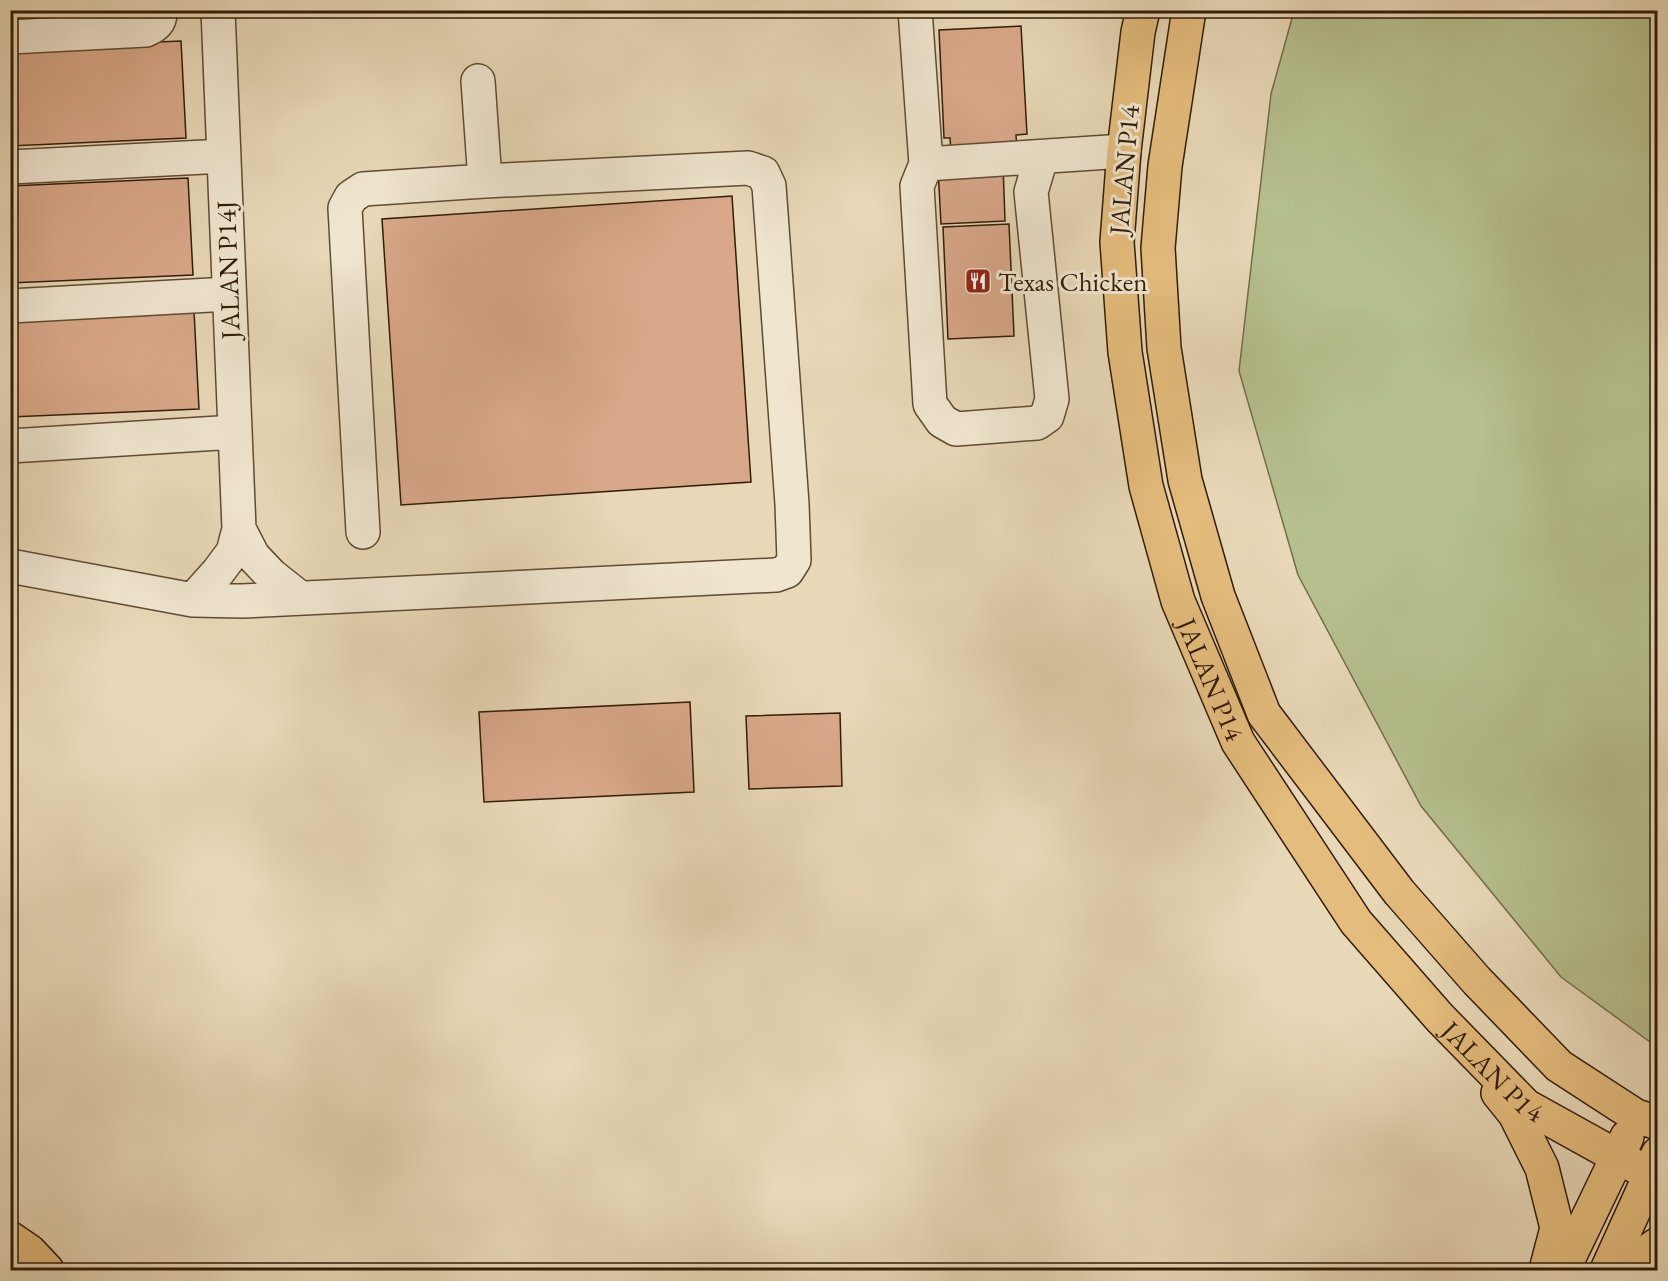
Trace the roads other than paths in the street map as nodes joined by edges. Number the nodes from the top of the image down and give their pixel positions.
1 (160, 10) edge
2 (218, 10) edge
3 (915, 10) edge
4 (1143, 10) edge
5 (1189, 10) edge
6 (10, 37) edge
7 (478, 81) dead end
8 (1124, 152) junction
9 (224, 156) junction
10 (1041, 158) junction
11 (926, 164) junction
12 (10, 167) edge
13 (485, 181) junction
14 (230, 294) junction
15 (10, 306) edge
16 (235, 432) junction
17 (10, 446) edge
18 (239, 529) junction
19 (363, 532) dead end
20 (10, 566) edge
21 (300, 598) junction
22 (193, 600) junction
23 (1440, 1018) junction
24 (1647, 1120) edge
25 (1618, 1157) junction
26 (1655, 1168) edge
27 (10, 1238) edge
28 (1658, 1244) edge
29 (47, 1270) edge
30 (1546, 1270) edge
31 (1563, 1270) edge
32 (1607, 1270) edge
33 (1630, 1270) edge

1 - 6 street
2 - 9 street, JALAN P14J
3 - 11 street
4 - 8 main road, JALAN P14
5 - 24 main road, JALAN P14
7 - 13 street
8 - 10 street
8 - 23 main road, JALAN P14
9 - 12 street
9 - 14 street, JALAN P14J
10 - 11 street
10 - 11 street
13 - 19 street
13 - 21 street
14 - 15 street
14 - 16 street, JALAN P14J
16 - 17 street
16 - 18 street, JALAN P14J
18 - 21 street, JALAN P14J
18 - 22 street, JALAN P14J
20 - 22 street
21 - 22 street
23 - 25 main road, JALAN P14
23 - 30 main road
24 - 25 main road
25 - 26 main road, JALAN P14
25 - 31 main road
26 - 32 main road
27 - 29 main road
28 - 33 main road

